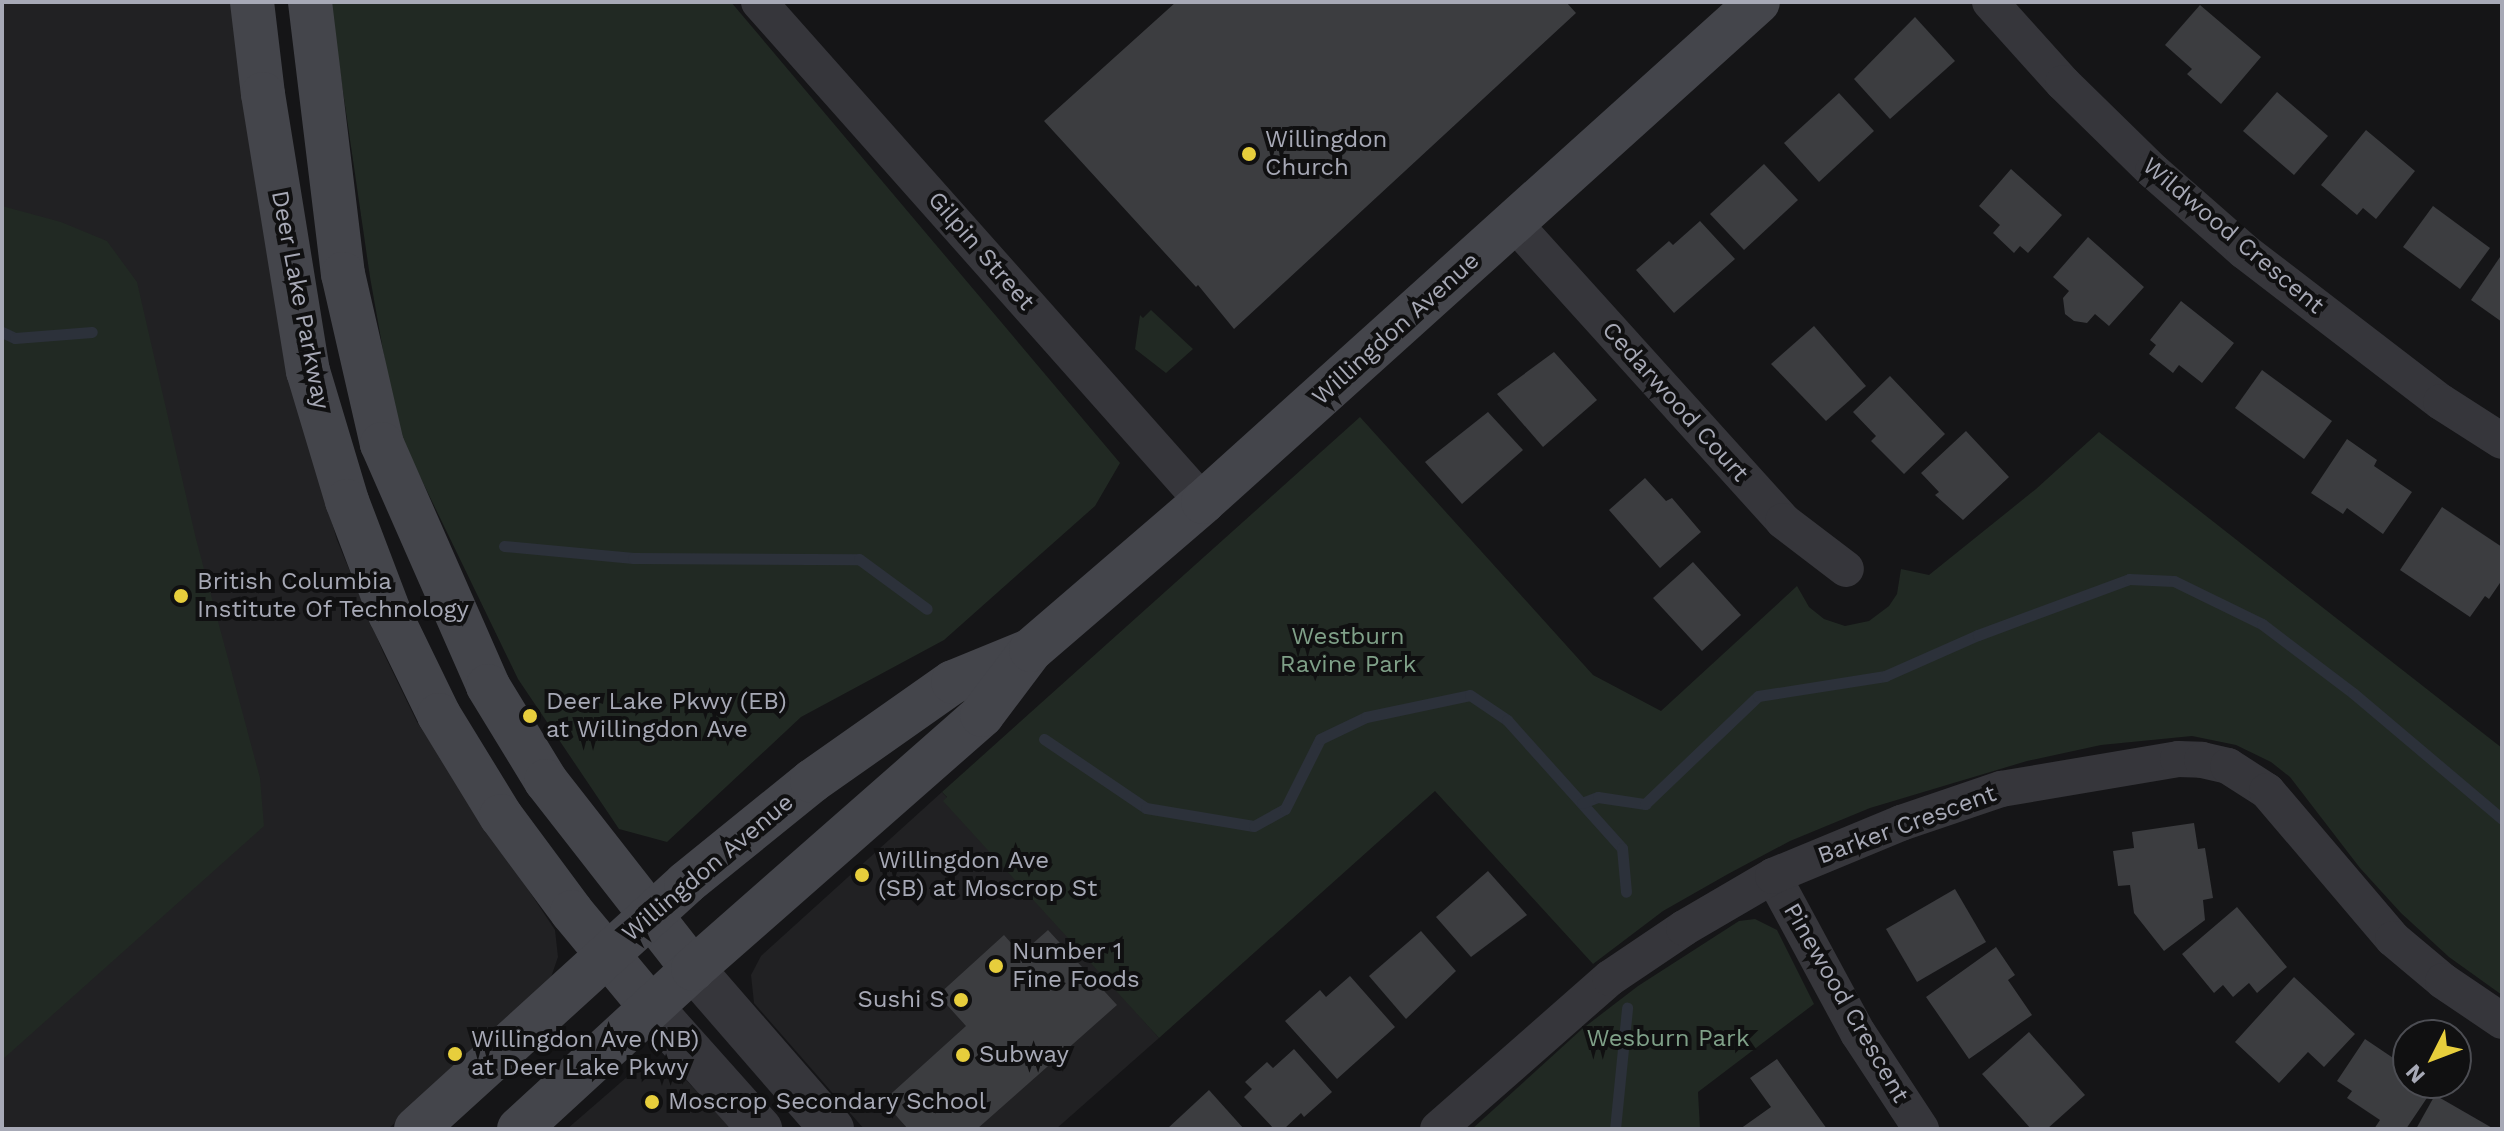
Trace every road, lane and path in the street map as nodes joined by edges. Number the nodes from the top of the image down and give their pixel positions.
1 (252, 2) edge
2 (310, 2) edge
3 (759, 2) edge
4 (1758, 2) edge
5 (1990, 2) edge
6 (1514, 223) junction
7 (2502, 441) edge
8 (1203, 502) junction
9 (1846, 569) dead end
10 (1031, 650) junction
11 (1773, 876) junction
12 (649, 917) junction
13 (607, 955) junction
14 (693, 969) junction
15 (651, 1007) junction
16 (2502, 1021) edge
17 (416, 1129) edge
18 (519, 1129) edge
19 (760, 1129) edge
20 (832, 1129) edge
21 (1438, 1129) edge
22 (1921, 1129) edge

1 - 13 main road, Deer Lake Parkway
2 - 12 main road, Deer Lake Parkway
3 - 8 street, Gilpin Street
4 - 6 main road, Willingdon Avenue
5 - 7 street, Wildwood Crescent
6 - 8 main road, Willingdon Avenue
6 - 9 street, Cedarwood Court
8 - 10 main road, Willingdon Avenue
10 - 12 main road, Willingdon Avenue
10 - 14 main road, Willingdon Avenue
11 - 16 street, Barker Crescent
11 - 21 street, Barker Crescent
11 - 22 street, Pinewood Crescent
12 - 13 main road, Willingdon Avenue
12 - 14 main road, Deer Lake Parkway
13 - 15 main road, Deer Lake Parkway
13 - 17 main road, Willingdon Avenue
14 - 15 main road, Willingdon Avenue
14 - 20 street
15 - 18 main road, Willingdon Avenue
15 - 19 street

